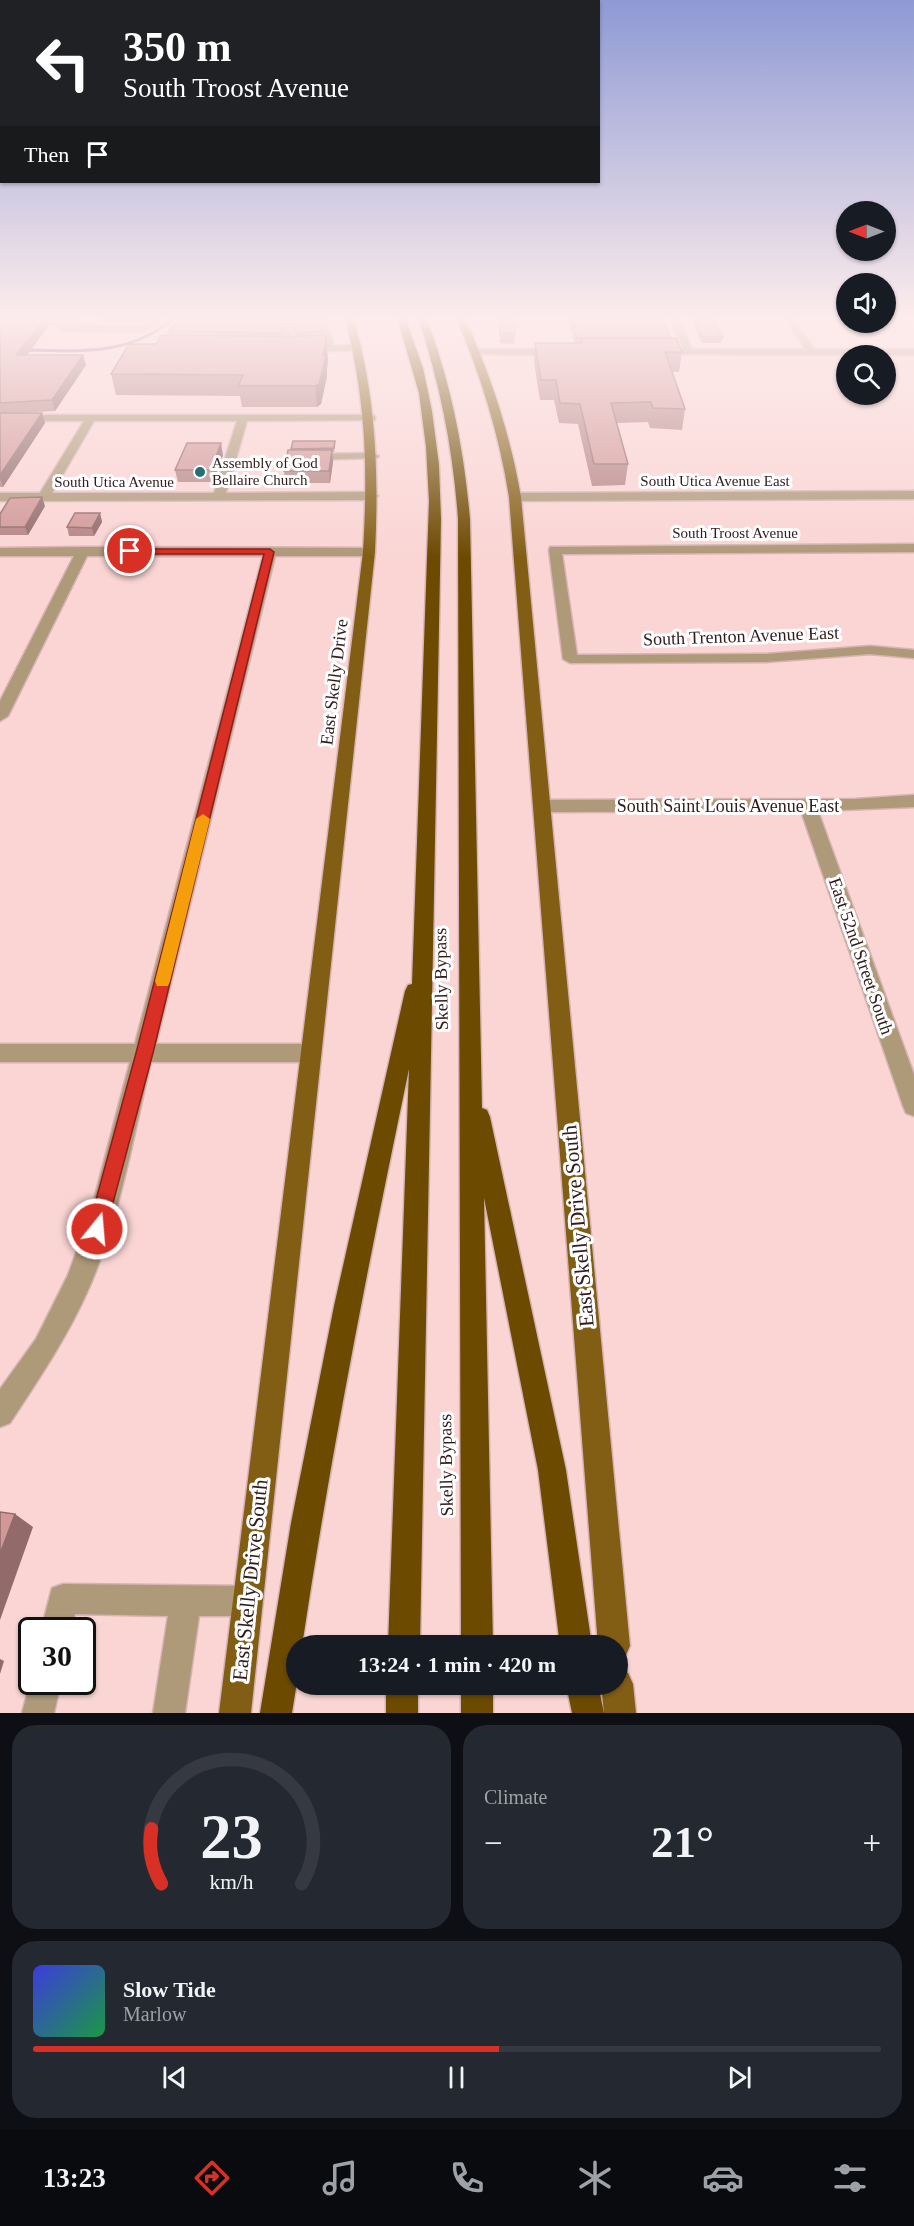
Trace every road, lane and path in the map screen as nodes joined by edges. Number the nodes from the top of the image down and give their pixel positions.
1 (368, 397) edge
2 (424, 397) edge
3 (448, 397) edge
4 (492, 397) edge
5 (0, 418) edge
6 (92, 418) junction
7 (243, 418) junction
8 (370, 418) junction
9 (373, 456) junction
10 (302, 457) edge
11 (914, 495) edge
12 (0, 496) edge
13 (44, 496) junction
14 (372, 496) junction
15 (219, 497) junction
16 (515, 497) junction
17 (914, 549) edge
18 (83, 551) junction
19 (0, 552) edge
20 (270, 552) junction
21 (369, 552) junction
22 (914, 654) edge
23 (570, 659) joint
24 (0, 716) edge
25 (914, 801) edge
26 (543, 806) junction
27 (808, 806) junction
28 (424, 948) junction
29 (0, 1053) edge
30 (144, 1053) junction
31 (309, 1053) junction
32 (471, 1077) junction
33 (914, 1106) edge
34 (0, 1413) edge
35 (186, 1600) junction
36 (247, 1601) junction
37 (59, 1617) edge
38 (404, 1635) edge
39 (477, 1635) edge
40 (574, 1635) edge
41 (613, 1635) edge
42 (42, 1695) edge
43 (402, 1695) edge
44 (477, 1695) edge
45 (584, 1695) edge
46 (619, 1695) edge
47 (38, 1713) edge
48 (169, 1713) edge
49 (235, 1713) edge
50 (276, 1713) edge
51 (402, 1713) edge
52 (477, 1713) edge
53 (588, 1713) edge
54 (620, 1713) edge

1 - 8 main road, East Skelly Drive
2 - 28 highway, Skelly Bypass
3 - 32 highway, Skelly Bypass
4 - 16 main road
5 - 6 street
6 - 7 street
6 - 13 street
7 - 8 street
7 - 15 street
8 - 9 main road, East Skelly Drive
9 - 10 street
9 - 14 main road, East Skelly Drive
11 - 16 street, South Utica Avenue East
12 - 13 street, South Utica Avenue
13 - 15 street, South Utica Avenue
14 - 15 street, South Utica Avenue
14 - 21 main road, East Skelly Drive
16 - 26 main road
17 - 23 street, South Troost Avenue
18 - 19 street
18 - 20 street
18 - 24 street
20 - 21 street
20 - 30 street
21 - 31 main road, East Skelly Drive
22 - 23 street, South Trenton Avenue East
25 - 27 street, South Saint Louis Avenue East
26 - 27 street, South Saint Louis Avenue East
26 - 41 main road, East Skelly Drive South
27 - 33 street, East 52nd Street South
28 - 38 highway, Skelly Bypass
28 - 50 highway
29 - 30 street
30 - 31 street
30 - 34 street
31 - 36 main road, East Skelly Drive South
32 - 39 highway, Skelly Bypass
32 - 40 highway
35 - 36 street
35 - 37 street
35 - 48 street
36 - 49 main road, East Skelly Drive South
42 - 47 street
43 - 51 highway
44 - 52 highway
45 - 53 highway
46 - 54 main road

